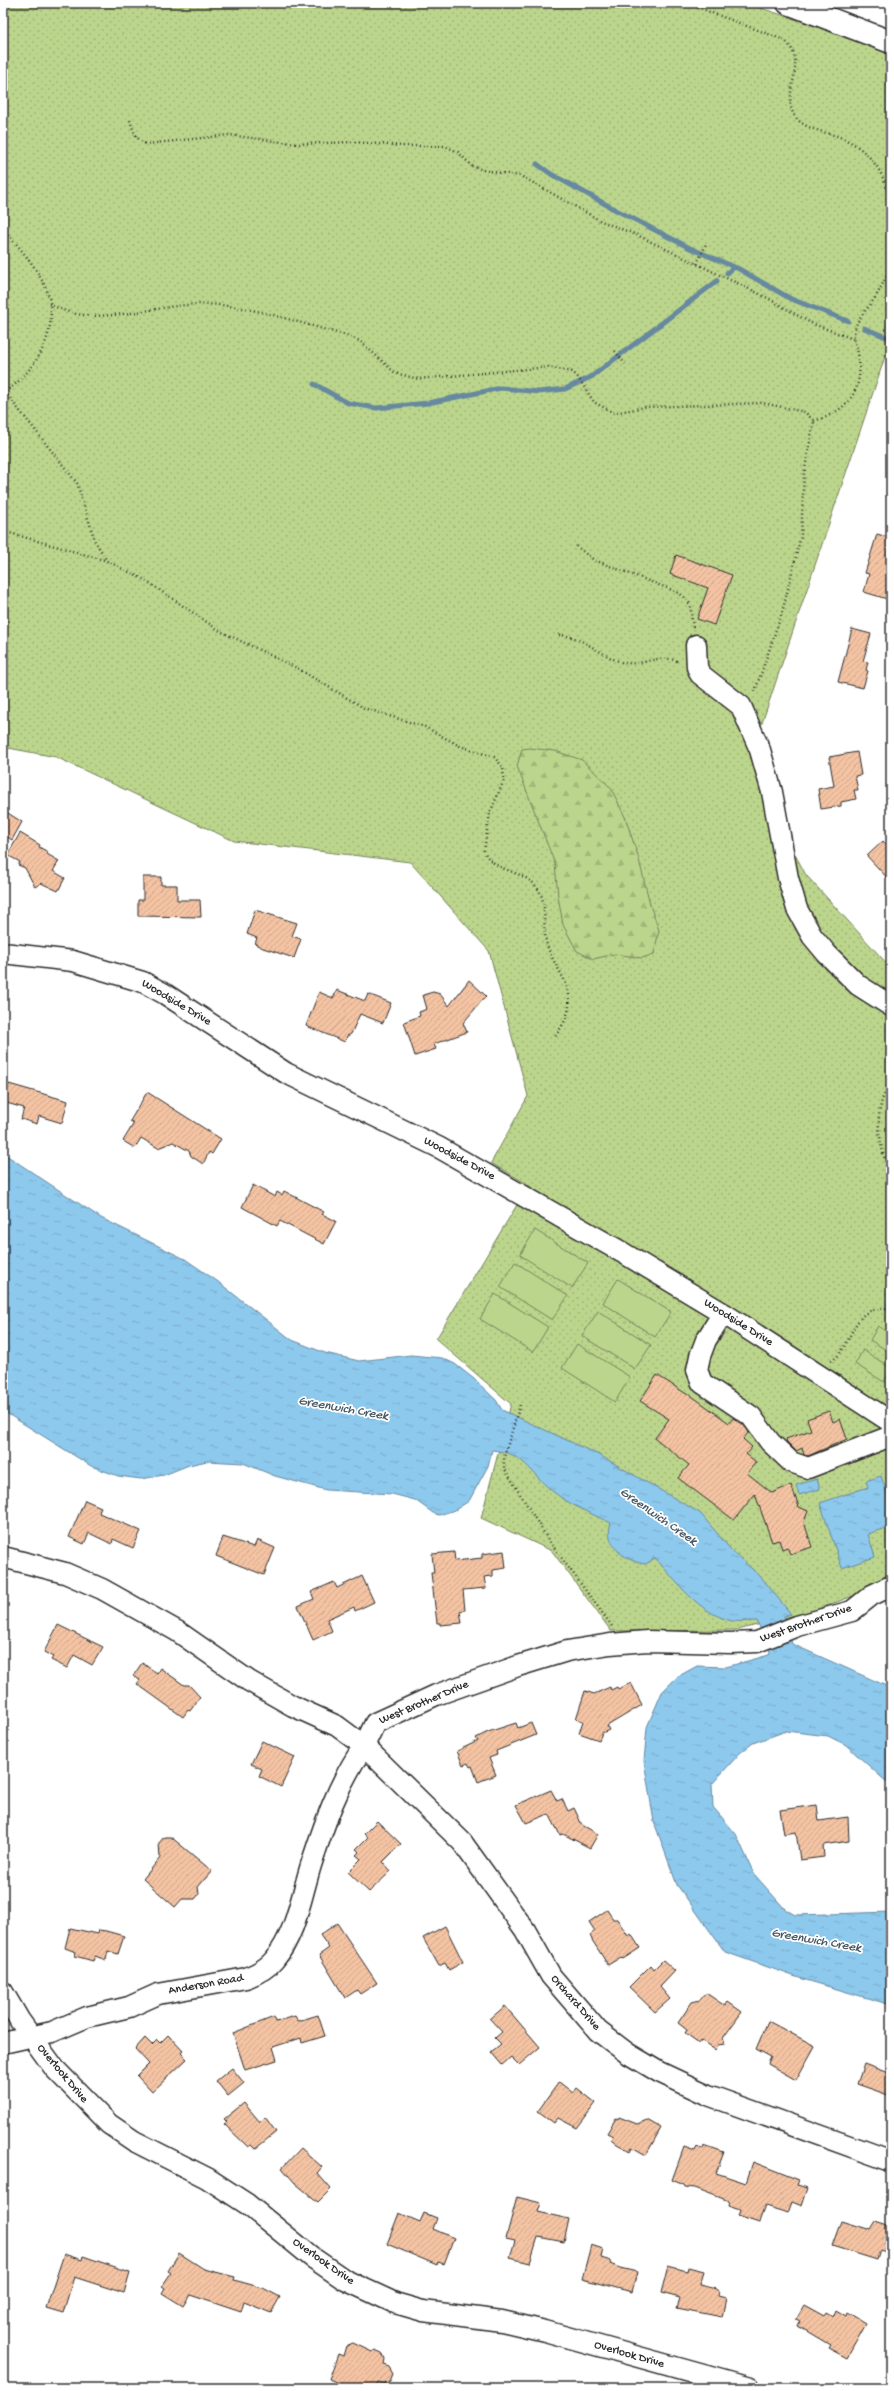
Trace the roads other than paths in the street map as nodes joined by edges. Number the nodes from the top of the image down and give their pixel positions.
1 (788, 3) edge
2 (891, 42) edge
3 (696, 645) road end
4 (3, 953) edge
5 (891, 1006) edge
6 (723, 1313) junction
7 (891, 1422) edge
8 (891, 1436) edge
9 (3, 1557) edge
10 (891, 1586) edge
11 (364, 1746) junction
12 (3, 1992) edge
13 (32, 2037) junction
14 (3, 2043) edge
15 (891, 2161) edge
16 (750, 2388) edge

1 - 2 main road
3 - 5 street
4 - 6 street, Woodside Drive
6 - 7 street, Woodside Drive
6 - 8 street
9 - 11 street
10 - 11 street, West Brother Drive
11 - 13 street, Anderson Road
11 - 15 street, Orchard Drive
12 - 13 street, Overlook Drive
13 - 14 street, Anderson Road
13 - 16 street, Overlook Drive

